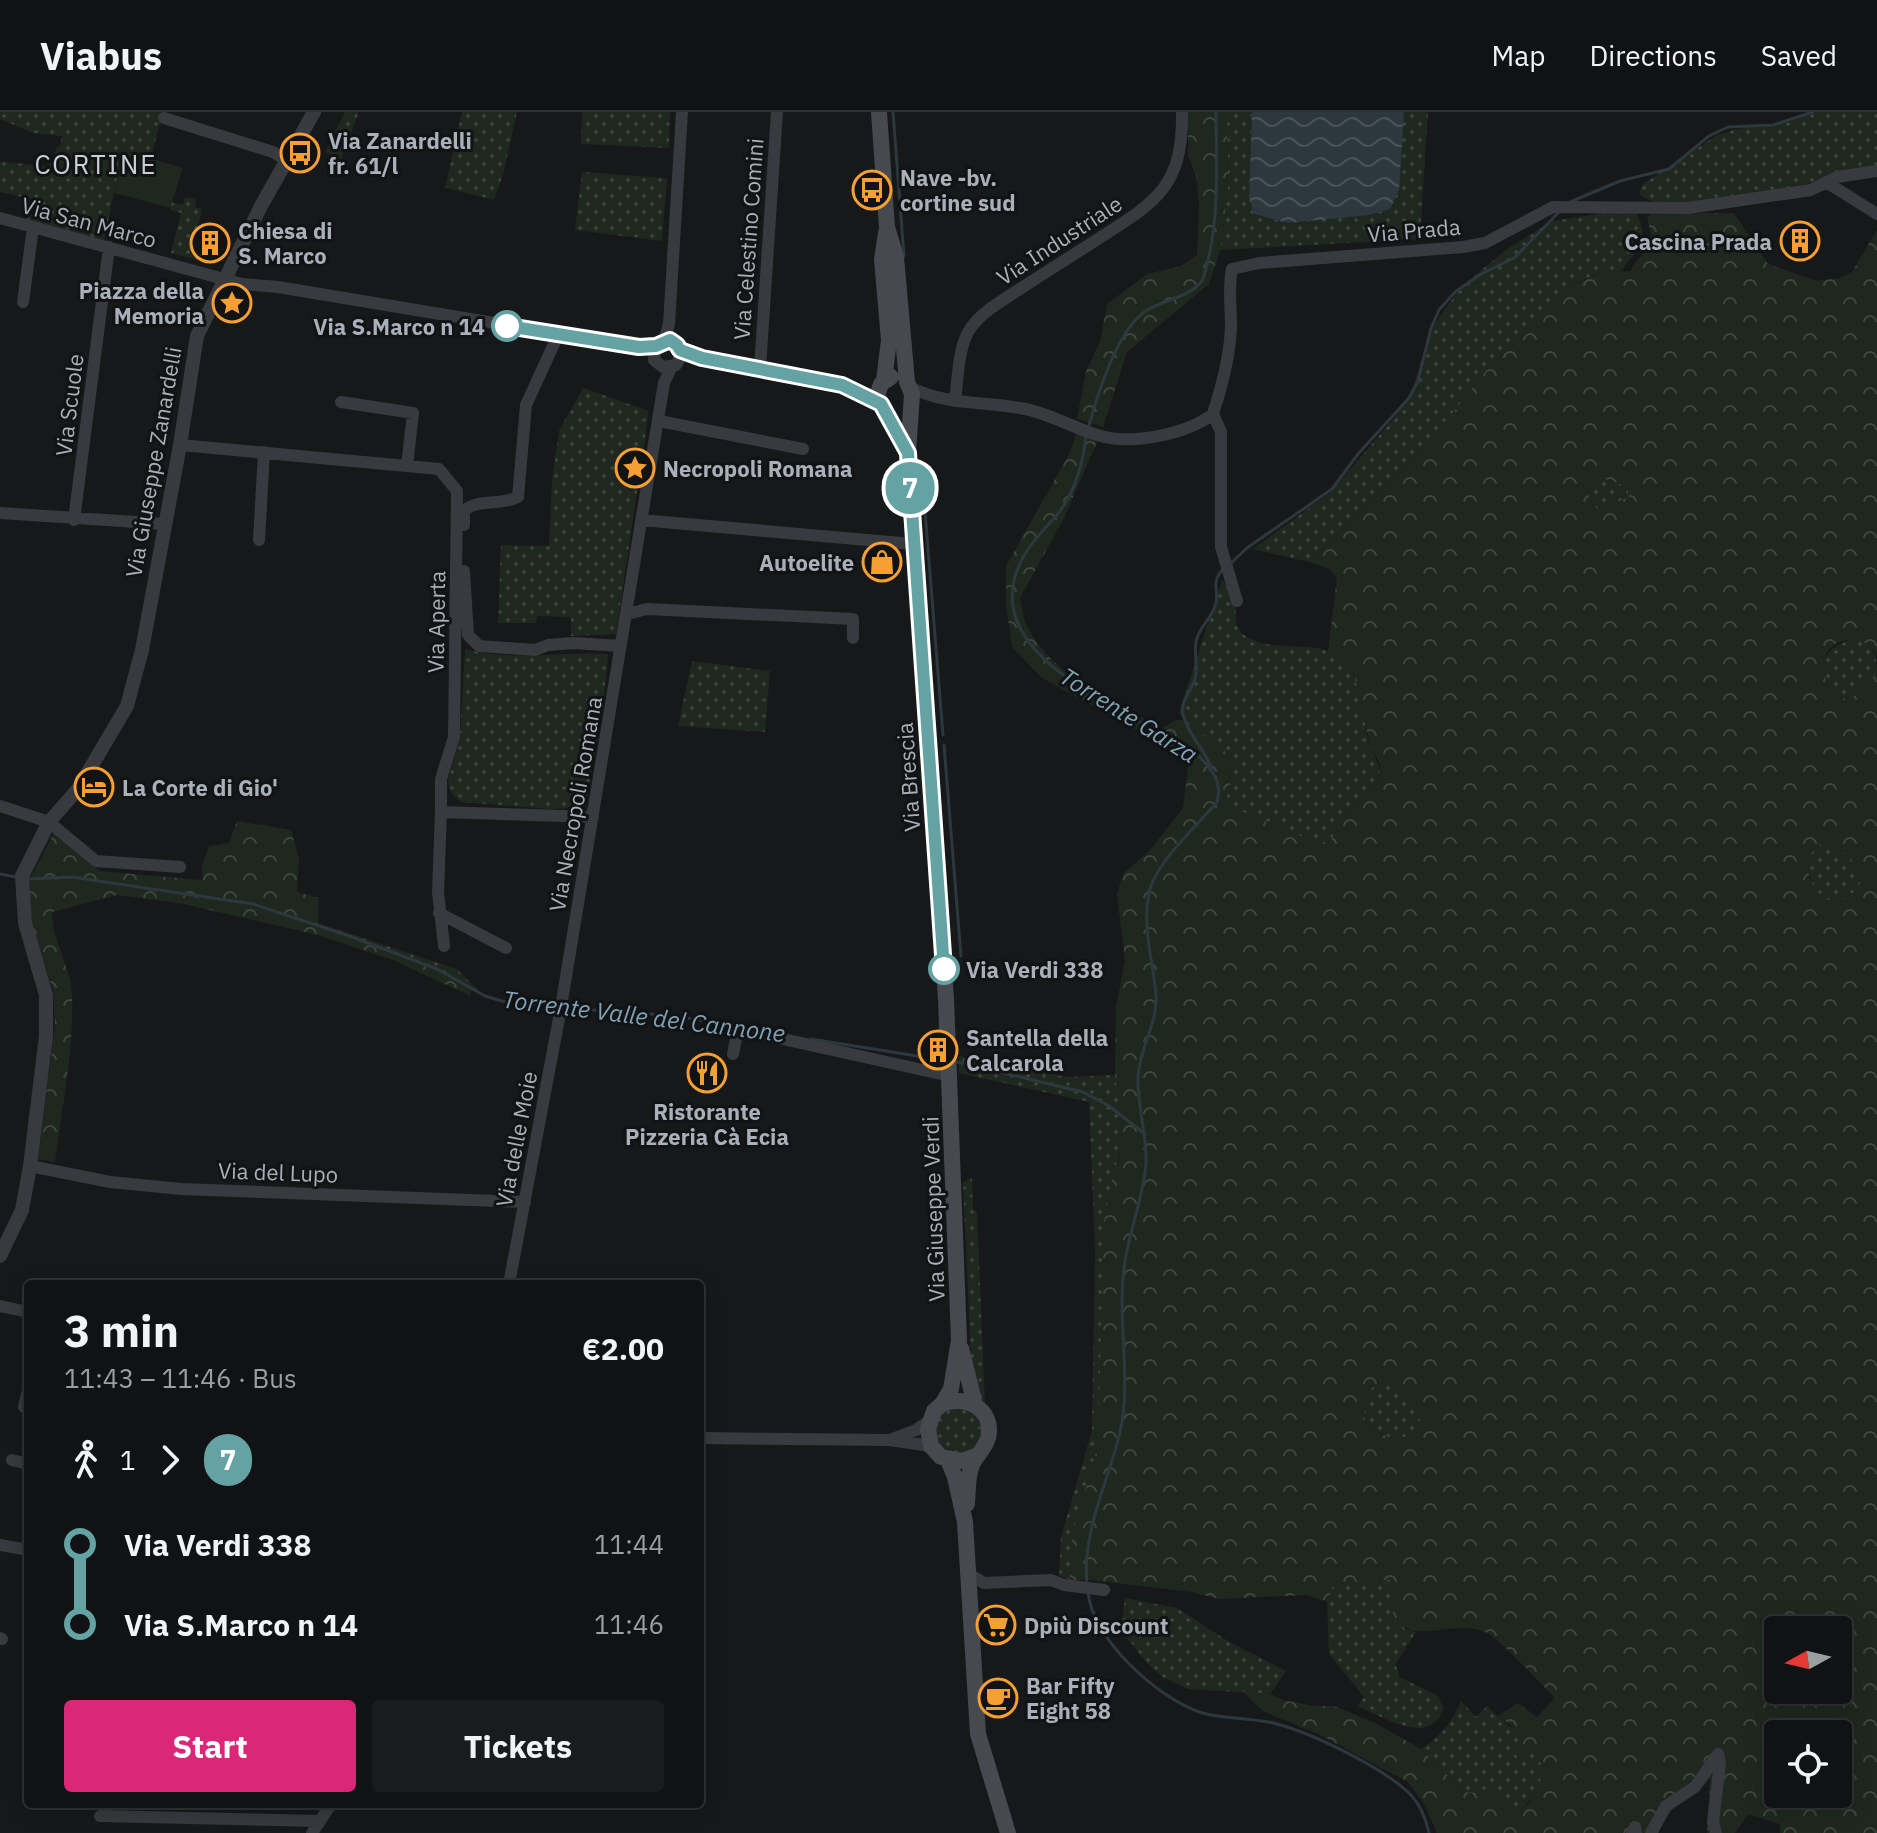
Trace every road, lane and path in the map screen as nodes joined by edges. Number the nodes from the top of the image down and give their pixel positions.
1 (314, 112) edge
2 (682, 112) edge
3 (777, 112) edge
4 (879, 112) edge
5 (1182, 112) edge
6 (164, 118) dead end
7 (288, 161) junction
8 (1877, 171) edge
9 (1826, 182) junction
10 (1877, 214) edge
11 (0, 218) edge
12 (33, 227) junction
13 (887, 227) junction
14 (109, 247) junction
15 (224, 280) junction
16 (23, 302) dead end
17 (558, 335) junction
18 (667, 353) junction
19 (760, 368) junction
20 (883, 382) junction
21 (862, 393) junction
22 (913, 393) junction
23 (955, 401) junction
24 (341, 402) dead end
25 (882, 406) junction
26 (1213, 414) junction
27 (659, 421) junction
28 (180, 445) junction
29 (803, 449) dead end
30 (264, 452) junction
31 (908, 453) junction
32 (407, 466) junction
33 (0, 513) edge
34 (74, 520) junction
35 (641, 520) junction
36 (166, 524) junction
37 (259, 540) dead end
38 (913, 544) junction
39 (629, 599) junction
40 (1237, 601) dead end
41 (647, 609) junction
42 (627, 614) junction
43 (853, 638) dead end
44 (621, 646) junction
45 (0, 806) edge
46 (441, 812) junction
47 (593, 817) junction
48 (49, 822) junction
49 (180, 867) dead end
50 (439, 913) junction
51 (444, 946) dead end
52 (506, 948) dead end
53 (946, 1006) joint
54 (561, 1007) joint
55 (733, 1054) dead end
56 (949, 1066) junction
57 (30, 1166) junction
58 (525, 1202) junction
59 (0, 1256) edge
60 (510, 1280) edge
61 (0, 1306) edge
62 (24, 1311) edge
63 (959, 1340) junction
64 (942, 1404) junction
65 (975, 1405) junction
66 (929, 1421) junction
67 (704, 1438) edge
68 (889, 1440) junction
69 (931, 1446) junction
70 (978, 1455) junction
71 (12, 1460) dead end
72 (948, 1460) junction
73 (24, 1463) edge
74 (965, 1522) junction
75 (0, 1545) edge
76 (24, 1549) edge
77 (967, 1573) junction
78 (984, 1583) junction
79 (1104, 1590) dead end
80 (969, 1596) junction
81 (328, 1808) edge
82 (100, 1816) dead end
83 (320, 1821) junction
84 (312, 1833) edge
85 (1008, 1833) edge
86 (1651, 1833) edge
87 (1716, 1833) edge

1 - 7 street, Via Giuseppe Zanardelli
2 - 18 street, Via Necropoli Romana
3 - 19 street, Via Celestino Comini
4 - 13 main road, Via Brescia
5 - 23 street, Via Industriale
6 - 7 street
7 - 15 street, Via Giuseppe Zanardelli
8 - 9 street, Via Prada
9 - 10 street
9 - 26 street, Via Prada
11 - 12 street, Via San Marco
12 - 14 street, Via San Marco
12 - 16 street
13 - 20 main road, Via Brescia
13 - 22 main road, Via Brescia
14 - 15 street, Via San Marco
14 - 34 street, Via Scuole
15 - 17 street, Via San Marco
15 - 28 street, Via Giuseppe Zanardelli
17 - 18 street, Via San Marco
17 - 44 street, Via Aperta
18 - 19 street
18 - 27 street, Via Necropoli Romana
19 - 21 street
20 - 21 street
20 - 22 main road
20 - 25 main road, Via Brescia
21 - 25 street
22 - 23 street
22 - 25 main road
22 - 31 main road, Via Brescia
23 - 26 street
24 - 32 street
25 - 31 main road, Via Brescia
26 - 40 street, Via Prada
27 - 29 street
27 - 35 street, Via Necropoli Romana
28 - 30 street, Via Aperta
28 - 36 street, Via Giuseppe Zanardelli
30 - 32 street, Via Aperta
30 - 37 street
31 - 38 main road, Via Brescia
32 - 46 street, Via Aperta
33 - 34 street
34 - 36 street
35 - 38 street
35 - 39 street, Via Necropoli Romana
36 - 48 street, Via Giuseppe Zanardelli
38 - 53 main road, Via Brescia
39 - 41 street
39 - 42 street, Via Necropoli Romana
41 - 42 street
41 - 43 street
42 - 44 street, Via Necropoli Romana
44 - 47 street, Via Necropoli Romana
45 - 48 street
46 - 47 street
46 - 50 street, Via Aperta
47 - 54 street, Via Necropoli Romana
48 - 49 street
48 - 57 street, Via Giuseppe Zanardelli
50 - 51 street, Via Aperta
50 - 52 street
53 - 56 main road, Via Giuseppe Verdi
54 - 58 street, Via delle Moie
55 - 56 street
56 - 63 main road, Via Giuseppe Verdi
57 - 58 street, Via del Lupo
57 - 59 street, Via Giuseppe Zanardelli
58 - 60 street, Via delle Moie
61 - 62 street
63 - 64 main road, Via Giuseppe Verdi
63 - 65 main road, Via Giuseppe Verdi
64 - 65 main road
64 - 66 main road, Via Giuseppe Verdi
65 - 70 main road, Via Giuseppe Verdi
66 - 68 street
66 - 69 main road
67 - 68 street
68 - 69 street
69 - 72 main road
70 - 72 main road
70 - 74 main road, Via Giuseppe Verdi
71 - 73 street
72 - 74 main road, Via Giuseppe Verdi
74 - 77 main road, Via Giuseppe Verdi
75 - 76 street
77 - 78 street
77 - 80 main road, Via Giuseppe Verdi
78 - 79 street
78 - 80 street
80 - 85 main road, Via Giuseppe Verdi
81 - 83 street
82 - 83 street
83 - 84 street
86 - 87 street

